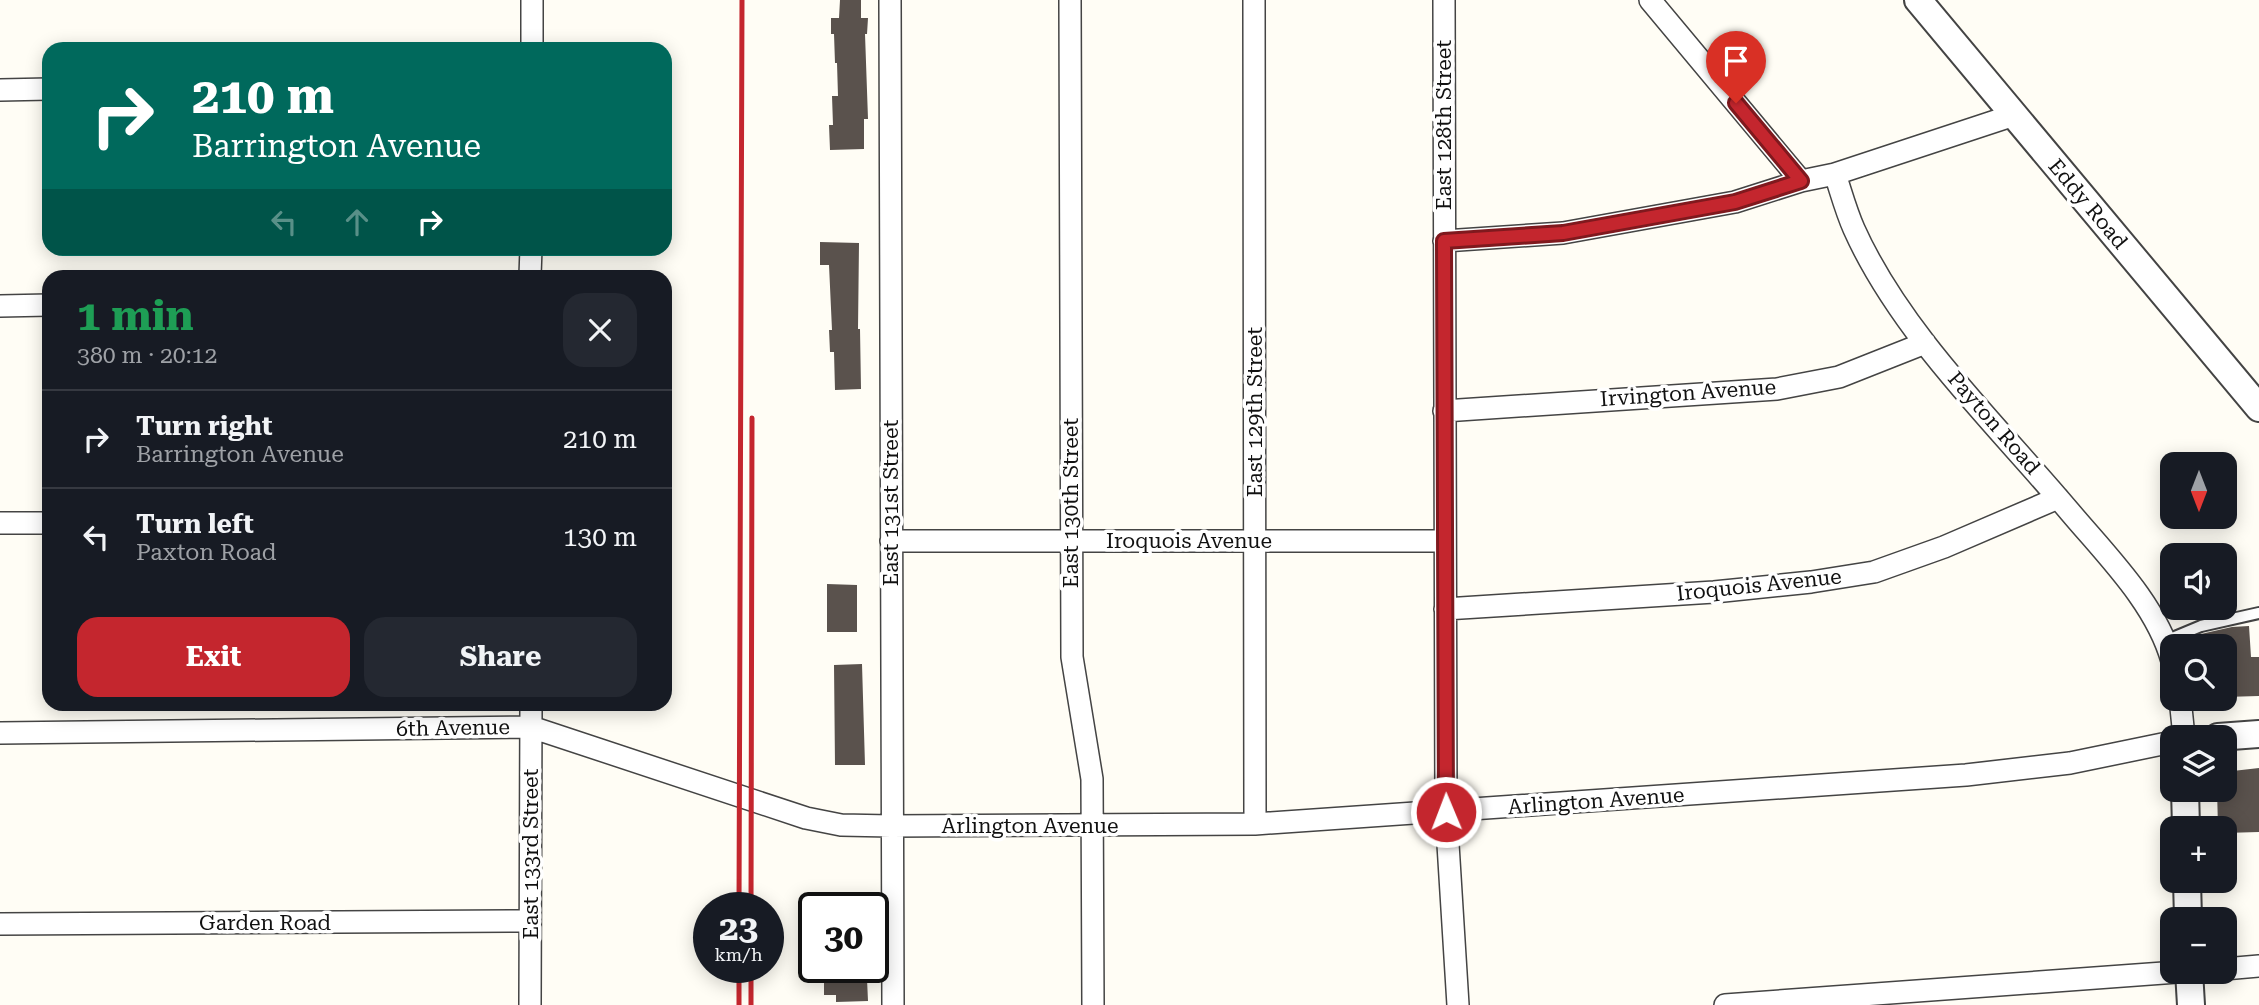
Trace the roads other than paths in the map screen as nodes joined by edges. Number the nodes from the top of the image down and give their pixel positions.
1 (532, 0) edge
2 (890, 0) edge
3 (1070, 0) edge
4 (1254, 0) edge
5 (1444, 0) edge
6 (1650, 0) edge
7 (1918, 0) edge
8 (532, 42) edge
9 (42, 89) edge
10 (0, 90) edge
11 (2014, 116) junction
12 (1835, 174) junction
13 (1801, 181) junction
14 (1444, 241) junction
15 (42, 305) edge
16 (0, 306) edge
17 (1924, 343) junction
18 (2259, 408) edge
19 (1444, 411) junction
20 (2058, 498) junction
21 (0, 523) edge
22 (42, 523) edge
23 (891, 541) junction
24 (1071, 541) junction
25 (1255, 541) junction
26 (1444, 541) junction
27 (1445, 609) junction
28 (2259, 613) edge
29 (2160, 634) edge
30 (2191, 634) edge
31 (531, 711) edge
32 (531, 727) junction
33 (0, 733) edge
34 (2259, 734) edge
35 (2237, 736) edge
36 (2160, 744) edge
37 (1446, 812) junction
38 (1255, 824) junction
39 (891, 826) junction
40 (1092, 827) junction
41 (530, 921) junction
42 (0, 925) edge
43 (2259, 966) edge
44 (2237, 968) edge
45 (2160, 973) edge
46 (2190, 984) edge
47 (530, 1005) edge
48 (893, 1005) edge
49 (1093, 1005) edge
50 (1458, 1005) edge
51 (1725, 1005) edge
52 (2190, 1005) edge

1 - 8 street
2 - 23 street, East 131st Street
3 - 24 street, East 130th Street
4 - 25 street, East 129th Street
5 - 14 street, East 128th Street
6 - 13 street
7 - 11 street, Eddy Road
9 - 10 street
11 - 12 street
11 - 18 street, Eddy Road
12 - 13 street
12 - 17 street, Payton Road
13 - 14 street
14 - 19 street, East 128th Street
15 - 16 street
17 - 19 street, Irvington Avenue
17 - 20 street, Payton Road
19 - 26 street, East 128th Street
20 - 27 street, Iroquois Avenue
20 - 29 street, Payton Road
21 - 22 street
23 - 24 street, Iroquois Avenue
23 - 39 street, East 131st Street
24 - 25 street, Iroquois Avenue
24 - 40 street, East 130th Street
25 - 26 street, Iroquois Avenue
25 - 38 street, East 129th Street
26 - 27 street, East 128th Street
27 - 37 street, East 128th Street
28 - 30 lane
31 - 32 street, East 133rd Street
32 - 33 street, 6th Avenue
32 - 39 street, 6th Avenue
32 - 41 street, East 133rd Street
34 - 35 street
36 - 37 street, Arlington Avenue
37 - 38 street, Arlington Avenue
37 - 50 street, East 128th Street
38 - 40 street, Arlington Avenue
39 - 40 street, Arlington Avenue
39 - 48 street, East 131st Street
40 - 49 street, East 130th Street
41 - 42 street, Garden Road
41 - 47 street, East 133rd Street
43 - 44 street
45 - 51 street
46 - 52 street

